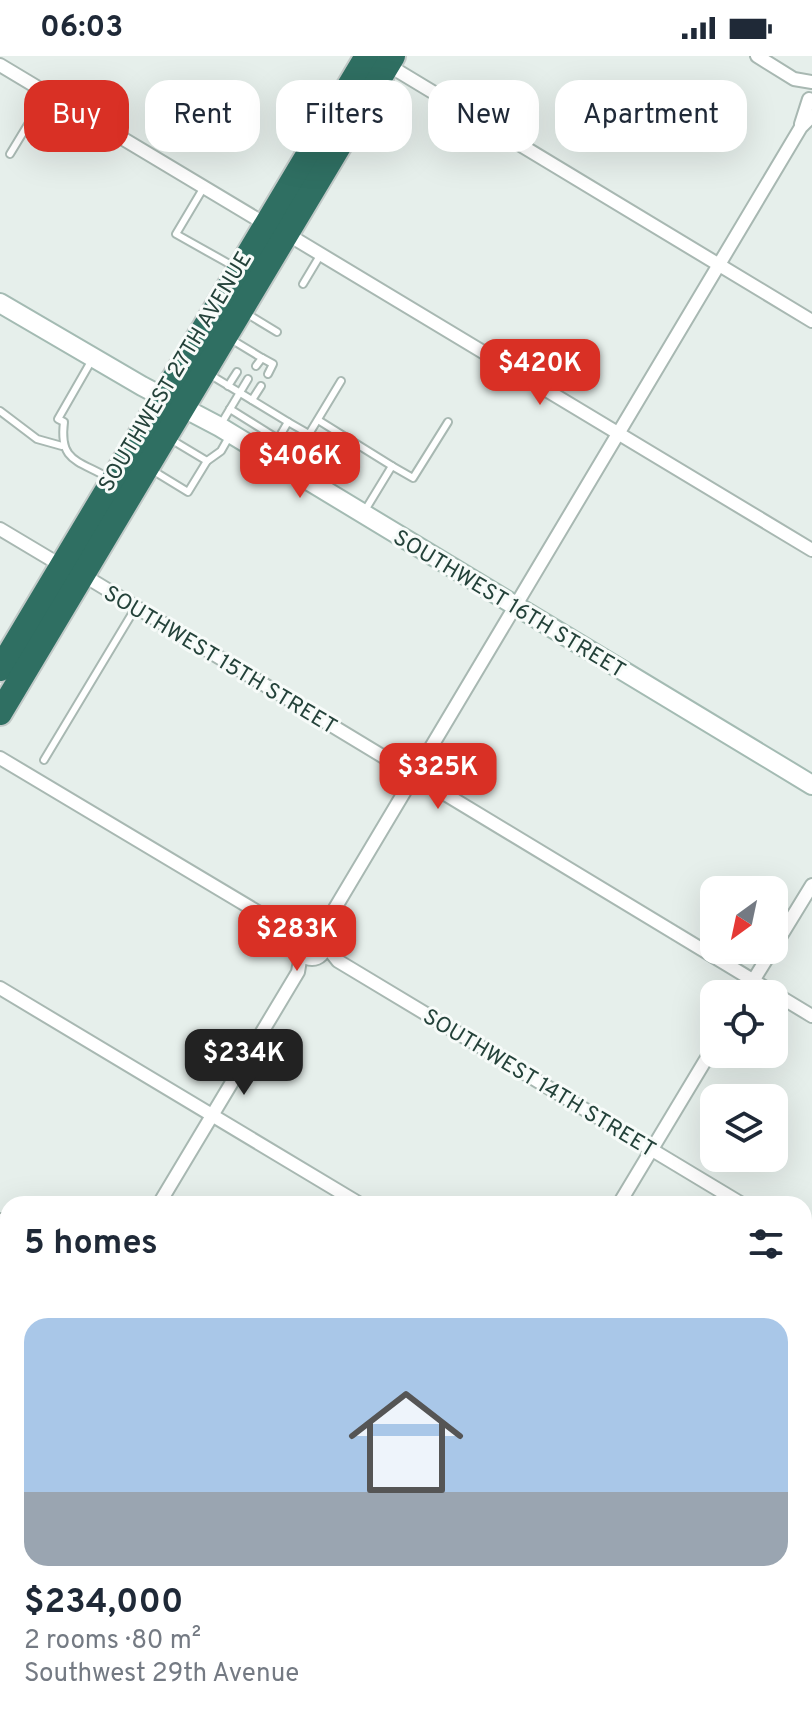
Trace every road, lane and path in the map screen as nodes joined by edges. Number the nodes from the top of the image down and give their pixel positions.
1 (757, 56) edge
2 (380, 58) edge
3 (0, 65) edge
4 (25, 80) edge
5 (811, 93) edge
6 (812, 116) edge
7 (801, 127) junction
8 (24, 131) edge
9 (129, 142) edge
10 (10, 154) dead end
11 (204, 187) junction
12 (277, 229) junction
13 (321, 254) junction
14 (719, 265) junction
15 (239, 270) junction
16 (303, 284) dead end
17 (0, 303) edge
18 (241, 310) junction
19 (812, 321) edge
20 (277, 332) dead end
21 (226, 336) junction
22 (250, 350) junction
23 (93, 357) junction
24 (262, 358) junction
25 (245, 359) dead end
26 (256, 366) dead end
27 (204, 372) junction
28 (237, 372) dead end
29 (268, 374) dead end
30 (248, 379) dead end
31 (341, 381) dead end
32 (228, 386) junction
33 (261, 386) dead end
34 (240, 393) junction
35 (252, 400) junction
36 (173, 402) junction
37 (230, 409) junction
38 (0, 411) edge
39 (318, 420) junction
40 (288, 422) junction
41 (448, 422) dead end
42 (225, 430) junction
43 (618, 433) junction
44 (166, 436) junction
45 (278, 439) junction
46 (62, 446) junction
47 (268, 456) junction
48 (207, 461) junction
49 (392, 466) junction
50 (147, 467) junction
51 (114, 481) junction
52 (363, 514) junction
53 (1, 531) edge
54 (812, 550) edge
55 (72, 571) junction
56 (136, 607) junction
57 (516, 607) junction
58 (0, 669) edge
59 (0, 713) edge
60 (0, 758) edge
61 (44, 760) dead end
62 (415, 776) junction
63 (812, 785) edge
64 (812, 885) edge
65 (788, 924) edge
66 (312, 946) junction
67 (764, 964) edge
68 (754, 980) joint
69 (0, 988) edge
70 (788, 1001) edge
71 (812, 1016) edge
72 (701, 1068) edge
73 (212, 1115) junction
74 (652, 1150) junction
75 (164, 1196) edge
76 (347, 1196) edge
77 (624, 1196) edge
78 (729, 1196) edge

1 - 5 street
2 - 12 highway, SOUTHWEST 27TH AVENUE
2 - 12 highway, SOUTHWEST 27TH AVENUE
2 - 14 street
3 - 4 street
5 - 7 street
6 - 7 street
7 - 14 street
8 - 10 lane
9 - 11 street
11 - 12 street
11 - 15 lane
12 - 13 street
12 - 15 highway, SOUTHWEST 27TH AVENUE
12 - 18 highway, SOUTHWEST 27TH AVENUE
13 - 16 lane
13 - 43 street
14 - 19 street
14 - 43 street
15 - 36 highway, SOUTHWEST 27TH AVENUE
17 - 23 street, SOUTHWEST 16TH STREET
18 - 20 lane
18 - 21 highway, SOUTHWEST 27TH AVENUE
21 - 22 lane
21 - 27 highway, SOUTHWEST 27TH AVENUE
22 - 24 lane
22 - 25 lane
23 - 36 street, SOUTHWEST 16TH STREET
23 - 46 lane
24 - 26 lane
24 - 29 lane
27 - 32 lane
27 - 36 highway, SOUTHWEST 27TH AVENUE
28 - 32 lane
30 - 34 lane
31 - 39 lane
32 - 34 lane
33 - 35 lane
34 - 35 lane
34 - 37 lane
35 - 40 lane
36 - 42 street, SOUTHWEST 16TH STREET
36 - 44 highway, SOUTHWEST 27TH AVENUE
36 - 51 highway, SOUTHWEST 27TH AVENUE
37 - 42 lane
37 - 45 lane
38 - 46 lane
39 - 40 lane
39 - 49 lane
40 - 45 lane
41 - 49 lane
42 - 47 street, SOUTHWEST 16TH STREET
42 - 48 lane
43 - 54 street
43 - 57 street
44 - 48 lane
44 - 50 highway, SOUTHWEST 27TH AVENUE
45 - 47 lane
46 - 51 lane
47 - 52 street, SOUTHWEST 16TH STREET
48 - 50 lane
49 - 52 lane
50 - 55 highway, SOUTHWEST 27TH AVENUE
51 - 55 highway, SOUTHWEST 27TH AVENUE
52 - 57 street, SOUTHWEST 16TH STREET
53 - 55 street, SOUTHWEST 15TH STREET
55 - 56 street, SOUTHWEST 15TH STREET
55 - 58 highway, SOUTHWEST 27TH AVENUE
55 - 59 highway, SOUTHWEST 27TH AVENUE
56 - 61 lane
56 - 62 street, SOUTHWEST 15TH STREET
57 - 62 street
57 - 63 street, SOUTHWEST 16TH STREET
60 - 66 street, SOUTHWEST 14TH STREET
62 - 66 street
62 - 68 street, SOUTHWEST 15TH STREET
64 - 65 street
66 - 73 street
66 - 74 street, SOUTHWEST 14TH STREET
67 - 68 street
69 - 73 street
70 - 71 street, SOUTHWEST 15TH STREET
72 - 74 street
73 - 75 street
73 - 76 street
74 - 77 street
74 - 78 street, SOUTHWEST 14TH STREET

